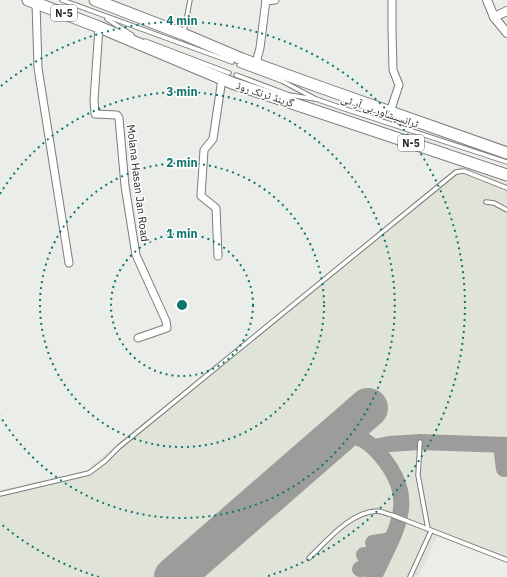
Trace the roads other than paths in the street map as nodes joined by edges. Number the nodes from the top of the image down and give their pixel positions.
1 (62, 0) edge
2 (95, 0) edge
3 (190, 0) edge
4 (275, 0) edge
5 (392, 0) edge
6 (488, 0) edge
7 (32, 1) edge
8 (266, 1) edge
9 (507, 11) edge
10 (99, 15) junction
11 (494, 17) junction
12 (99, 27) junction
13 (507, 33) edge
14 (183, 34) junction
15 (134, 36) dead end
16 (141, 39) dead end
17 (232, 62) dead end
18 (256, 63) junction
19 (239, 65) dead end
20 (236, 75) dead end
21 (226, 76) junction
22 (316, 99) junction
23 (390, 112) junction
24 (507, 151) edge
25 (507, 162) edge
26 (507, 175) edge
27 (507, 188) edge
28 (486, 202) dead end
29 (507, 210) edge
30 (218, 256) dead end
31 (69, 262) dead end
32 (138, 338) dead end
33 (420, 442) dead end
34 (0, 494) edge
35 (430, 530) junction
36 (309, 558) dead end
37 (507, 560) edge
38 (410, 577) edge

1 - 10 lane
2 - 14 highway, N-5
3 - 14 lane
4 - 8 street
5 - 23 street
6 - 11 street
7 - 12 highway, گرینڈ ٹرنک روڈ / N-5
7 - 31 street
8 - 18 street
9 - 11 street
10 - 15 lane
10 - 17 lane
11 - 13 street
12 - 21 highway, گرینڈ ٹرنک روڈ / N-5
12 - 32 street, Molana Hasan Jan Road
14 - 18 highway, N-5
16 - 21 lane
18 - 23 highway, N-5
19 - 22 lane, ٹرانسپشاور بی آر ٹی
20 - 22 lane, ٹرانسپشاور بی آر ٹی
21 - 26 highway, گرینڈ ٹرنک روڈ / N-5
21 - 30 street
22 - 25 lane, ٹرانسپشاور بی آر ٹی
23 - 24 highway, N-5
27 - 34 lane
28 - 29 lane
33 - 35 lane
35 - 36 lane
35 - 37 lane
35 - 38 lane

